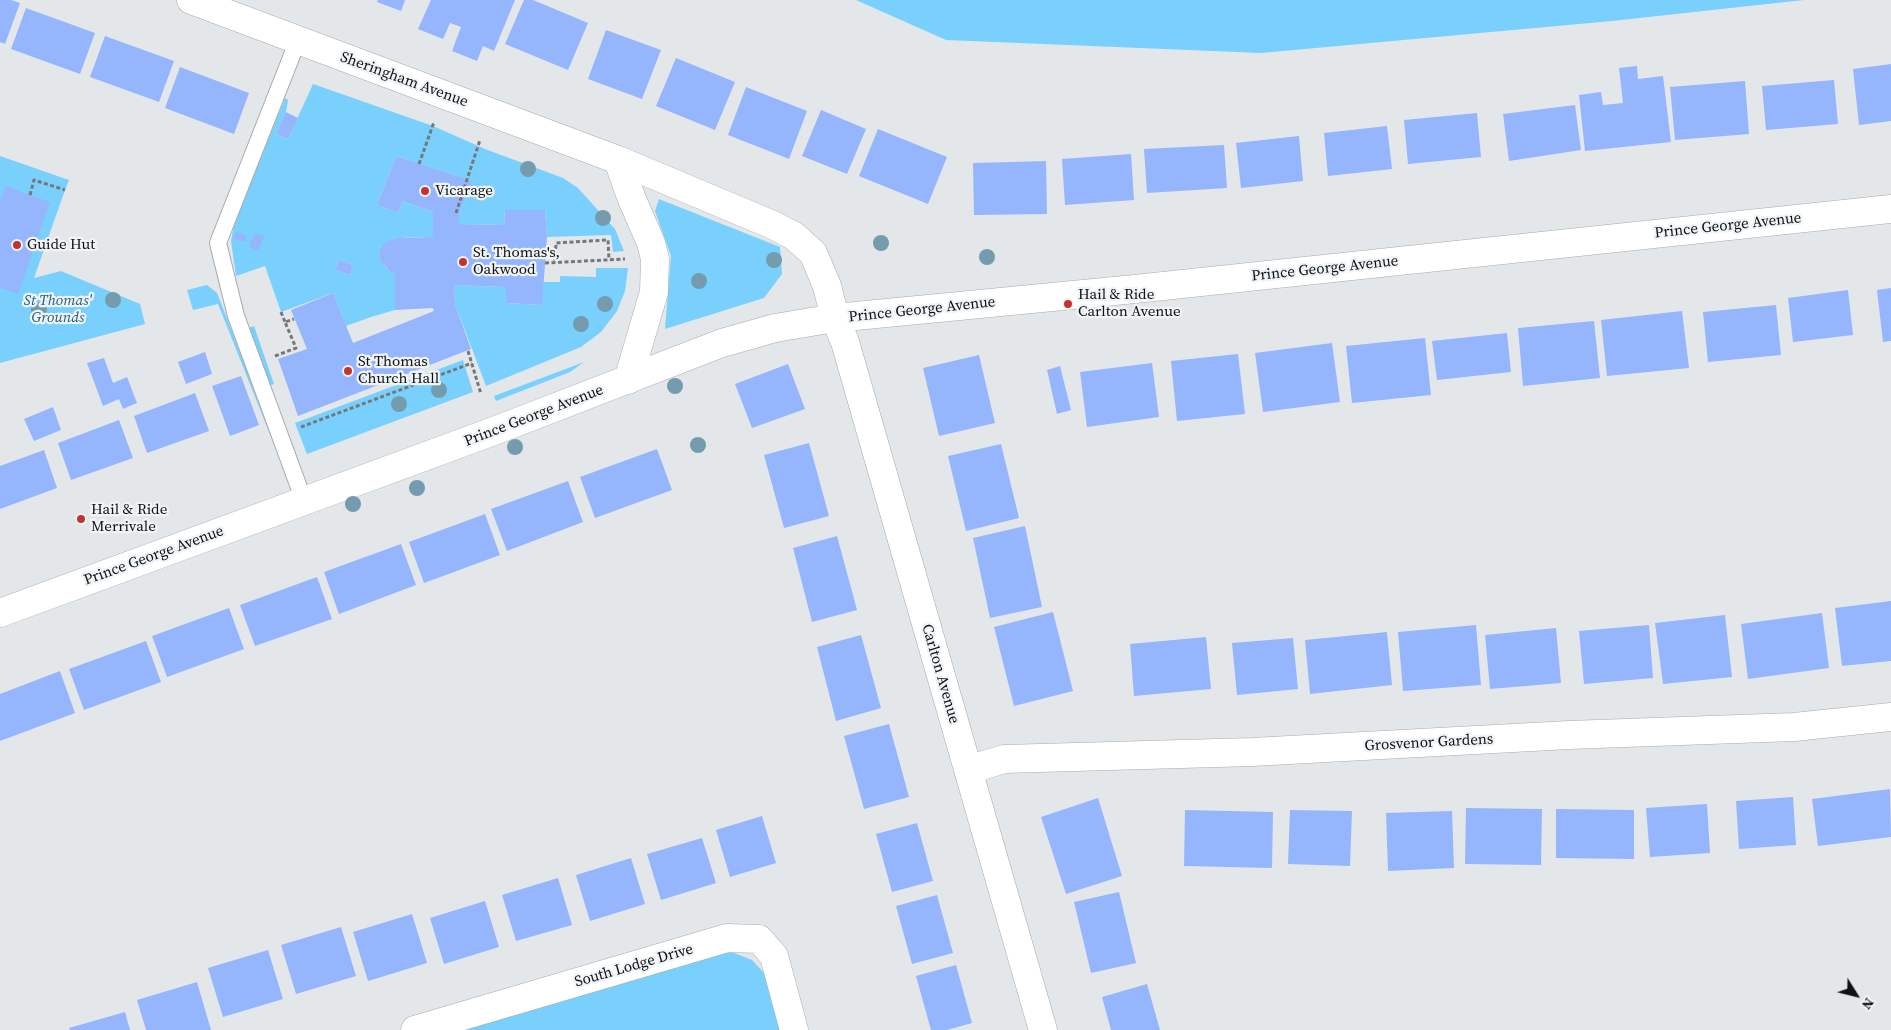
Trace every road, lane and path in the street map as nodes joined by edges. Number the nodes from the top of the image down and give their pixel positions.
1 (190, 0) edge
2 (298, 40) junction
3 (436, 114) dead end
4 (480, 138) dead end
5 (618, 160) junction
6 (419, 164) dead end
7 (64, 190) dead end
8 (30, 195) dead end
9 (1891, 209) edge
10 (456, 213) dead end
11 (633, 259) dead end
12 (609, 260) junction
13 (555, 262) junction
14 (545, 263) dead end
15 (282, 312) dead end
16 (835, 318) junction
17 (294, 319) dead end
18 (286, 322) junction
19 (468, 351) dead end
20 (270, 358) dead end
21 (472, 363) junction
22 (628, 380) junction
23 (482, 394) dead end
24 (280, 435) junction
25 (304, 501) junction
26 (0, 613) edge
27 (1891, 717) edge
28 (968, 770) junction
29 (415, 1030) edge
30 (794, 1030) edge
31 (1043, 1030) edge

1 - 2 street, Sheringham Avenue
2 - 5 street, Sheringham Avenue
2 - 24 lane
3 - 6 path
4 - 10 path
5 - 16 street, Sheringham Avenue
5 - 22 street
7 - 8 path
9 - 16 street, Prince George Avenue
11 - 12 path
12 - 13 path
12 - 13 path
13 - 14 path
15 - 18 path
16 - 22 street, Prince George Avenue
16 - 28 street, Carlton Avenue
17 - 18 path
18 - 20 path
19 - 21 path
21 - 23 path
21 - 24 path
22 - 25 street, Prince George Avenue
24 - 25 lane
25 - 26 street, Prince George Avenue
27 - 28 street, Grosvenor Gardens
28 - 31 street, Carlton Avenue
29 - 30 street, South Lodge Drive

